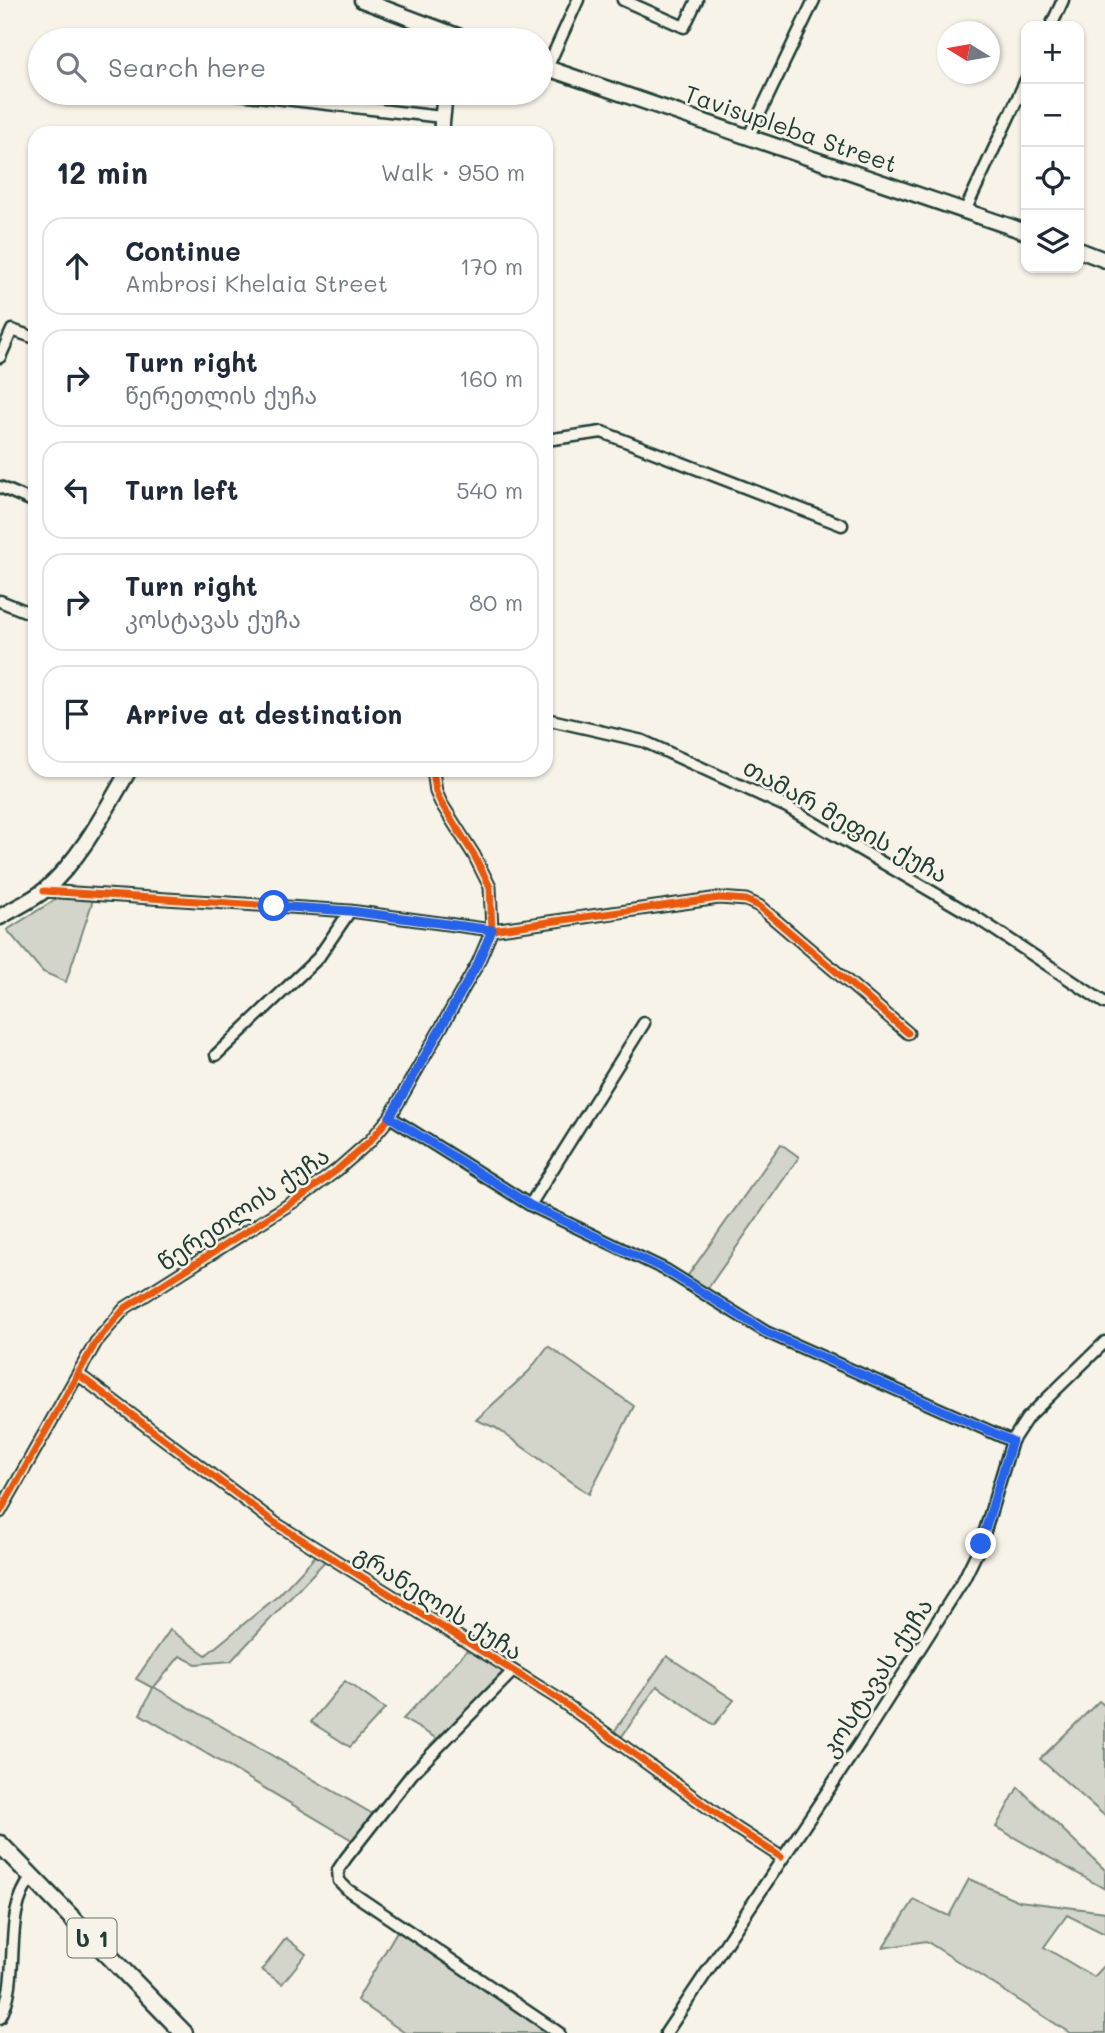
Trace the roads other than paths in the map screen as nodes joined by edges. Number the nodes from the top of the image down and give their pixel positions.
1 (578, 0) edge
2 (623, 0) edge
3 (697, 0) edge
4 (814, 0) edge
5 (1063, 0) edge
6 (370, 1) edge
7 (1053, 21) edge
8 (430, 28) edge
9 (553, 49) edge
10 (553, 70) edge
11 (1024, 84) edge
12 (336, 105) edge
13 (444, 105) edge
14 (442, 117) junction
15 (441, 126) edge
16 (748, 138) junction
17 (965, 211) junction
18 (1021, 230) edge
19 (1084, 252) edge
20 (1105, 260) edge
21 (28, 336) edge
22 (0, 357) edge
23 (553, 439) edge
24 (0, 487) edge
25 (28, 499) edge
26 (842, 525) dead end
27 (0, 601) edge
28 (28, 612) edge
29 (553, 721) edge
30 (126, 777) edge
31 (434, 777) edge
32 (44, 891) junction
33 (350, 911) junction
34 (0, 917) edge
35 (492, 930) junction
36 (1105, 1003) edge
37 (644, 1023) dead end
38 (908, 1032) dead end
39 (216, 1055) dead end
40 (390, 1117) junction
41 (530, 1205) junction
42 (1105, 1342) edge
43 (79, 1376) junction
44 (1012, 1441) junction
45 (0, 1512) edge
46 (513, 1671) junction
47 (0, 1844) edge
48 (782, 1857) junction
49 (32, 1877) junction
50 (0, 2018) edge
51 (184, 2033) edge
52 (559, 2033) edge
53 (666, 2033) edge

1 - 9 street
2 - 3 street
4 - 16 street
5 - 7 street
6 - 8 main road
10 - 16 main road, Tavisupleba Street
11 - 17 street
12 - 14 street
13 - 14 main road
14 - 15 main road
16 - 17 main road, Tavisupleba Street
17 - 18 main road, Tavisupleba Street
19 - 20 main road
21 - 22 street
23 - 26 street
24 - 25 street
27 - 28 street
29 - 36 street, თამარ მეფის ქუჩა
30 - 32 main road
31 - 35 street, წერეთლის ქუჩა
32 - 33 street
32 - 34 main road
33 - 35 street
33 - 39 street
35 - 38 street
35 - 40 street, წერეთლის ქუჩა
37 - 41 street
40 - 41 street
40 - 43 street, წერეთლის ქუჩა
41 - 44 street
42 - 44 street, კოსტავას ქუჩა
43 - 45 street, წერეთლის ქუჩა
43 - 46 street, გრანელის ქუჩა
44 - 48 street, კოსტავას ქუჩა
46 - 48 street, გრანელის ქუჩა
46 - 52 street
47 - 49 highway, ს 1
48 - 53 street, კოსტავას ქუჩა
49 - 50 street
49 - 51 highway, ს 1

